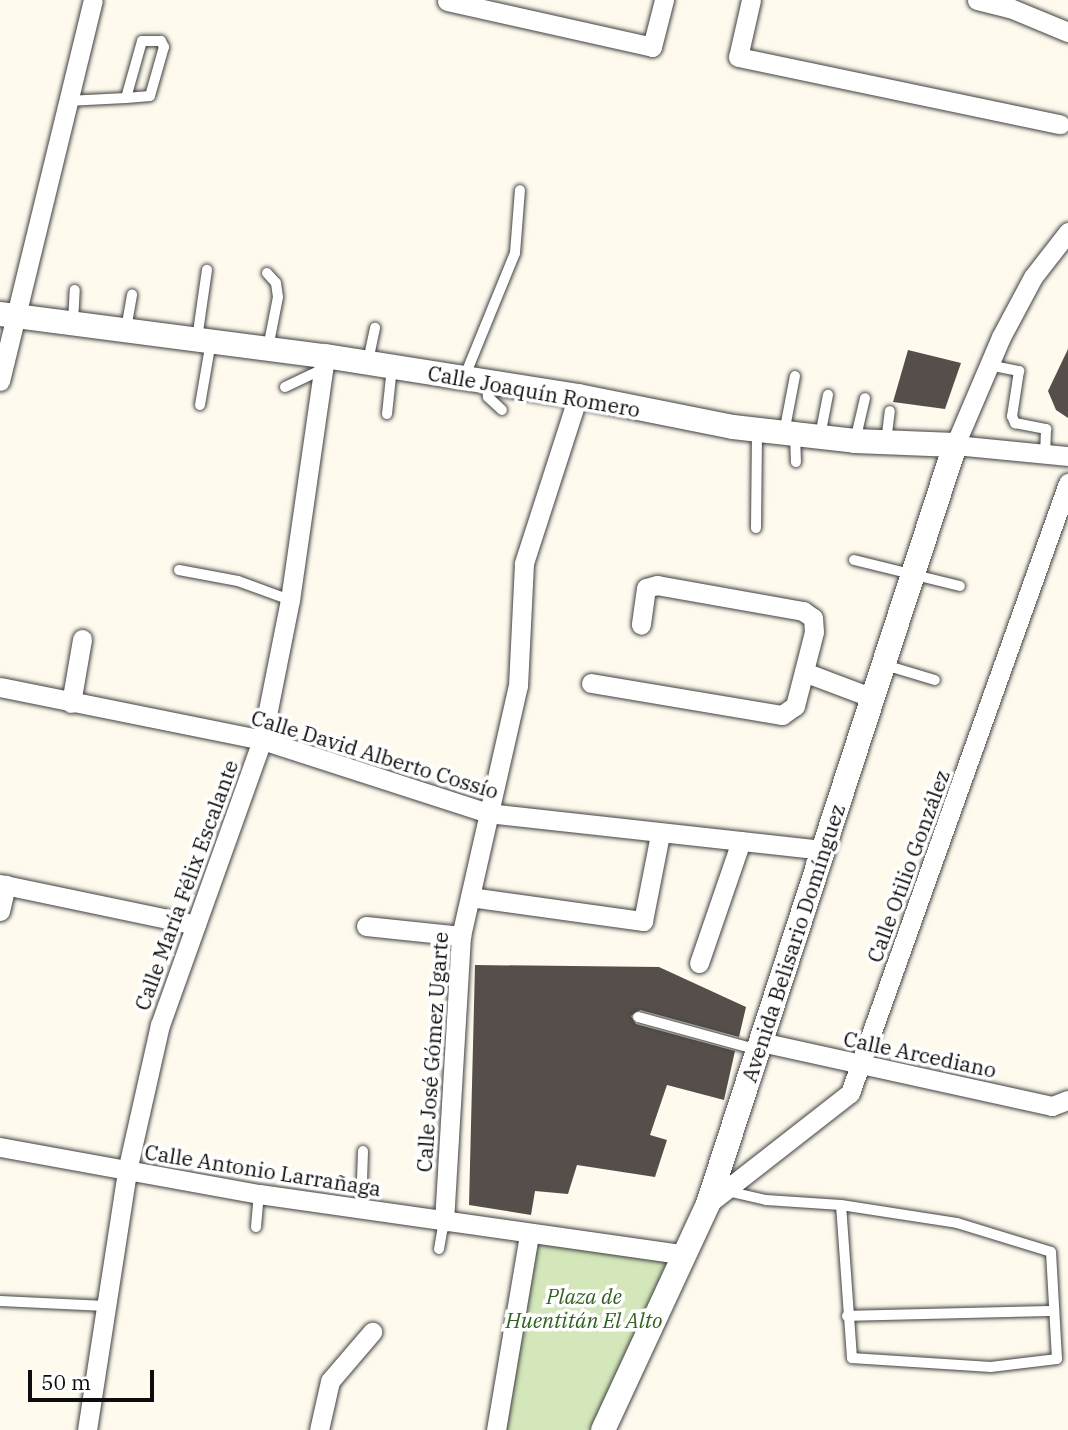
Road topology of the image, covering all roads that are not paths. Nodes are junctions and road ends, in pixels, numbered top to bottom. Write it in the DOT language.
graph roads {
  1 [pos="93,0"];
  2 [pos="664,0"];
  3 [pos="751,0"];
  4 [pos="977,0"];
  5 [pos="447,1"];
  6 [pos="1068,32"];
  7 [pos="126,98"];
  8 [pos="67,101"];
  9 [pos="1060,124"];
  10 [pos="520,190"];
  11 [pos="1068,232"];
  12 [pos="207,270"];
  13 [pos="267,273"];
  14 [pos="75,290"];
  15 [pos="132,295"];
  16 [pos="8,316"];
  17 [pos="73,323"];
  18 [pos="375,327"];
  19 [pos="125,330"];
  20 [pos="204,340"];
  21 [pos="268,349"];
  22 [pos="326,362"];
  23 [pos="367,363"];
  24 [pos="988,365"];
  25 [pos="392,367"];
  26 [pos="795,376"];
  27 [pos="475,380"];
  28 [pos="0,381"];
  29 [pos="285,387"];
  30 [pos="828,395"];
  31 [pos="578,396"];
  32 [pos="866,398"];
  33 [pos="200,405"];
  34 [pos="502,410"];
  35 [pos="890,411"];
  36 [pos="387,414"];
  37 [pos="757,430"];
  38 [pos="789,434"];
  39 [pos="820,437"];
  40 [pos="855,441"];
  41 [pos="886,443"];
  42 [pos="955,446"];
  43 [pos="1045,452"];
  44 [pos="1068,456"];
  45 [pos="796,462"];
  46 [pos="1068,483"];
  47 [pos="756,528"];
  48 [pos="854,560"];
  49 [pos="179,570"];
  50 [pos="914,573"];
  51 [pos="960,586"];
  52 [pos="290,600"];
  53 [pos="641,625"];
  54 [pos="82,639"];
  55 [pos="884,665"];
  56 [pos="804,673"];
  57 [pos="935,680"];
  58 [pos="592,683"];
  59 [pos="0,687"];
  60 [pos="873,698"];
  61 [pos="71,702"];
  62 [pos="262,740"];
  63 [pos="488,813"];
  64 [pos="660,834"];
  65 [pos="741,841"];
  66 [pos="824,850"];
  67 [pos="3,884"];
  68 [pos="470,897"];
  69 [pos="0,911"];
  70 [pos="196,925"];
  71 [pos="366,926"];
  72 [pos="461,936"];
  73 [pos="699,963"];
  74 [pos="638,1017"];
  75 [pos="760,1046"];
  76 [pos="861,1064"];
  77 [pos="1068,1100"];
  78 [pos="0,1147"];
  79 [pos="363,1151"];
  80 [pos="127,1171"];
  81 [pos="259,1194"];
  82 [pos="717,1198"];
  83 [pos="841,1205"];
  84 [pos="360,1209"];
  85 [pos="444,1222"];
  86 [pos="256,1227"];
  87 [pos="529,1234"];
  88 [pos="439,1249"];
  89 [pos="686,1255"];
  90 [pos="0,1301"];
  91 [pos="106,1306"];
  92 [pos="1054,1311"];
  93 [pos="847,1317"];
  94 [pos="372,1332"];
  95 [pos="87,1430"];
  96 [pos="319,1430"];
  97 [pos="496,1430"];
  98 [pos="603,1430"];
  1 -- 8 [label="street"];
  2 -- 5 [label="street"];
  3 -- 9 [label="street"];
  4 -- 6 [label="street"];
  7 -- 7 [label="lane"];
  7 -- 8 [label="lane"];
  8 -- 16 [label="street"];
  10 -- 27 [label="lane"];
  11 -- 24 [label="street"];
  12 -- 20 [label="lane"];
  13 -- 21 [label="lane"];
  14 -- 17 [label="lane"];
  15 -- 19 [label="lane"];
  16 -- 17 [label="street, Calle Joaquín Romero"];
  16 -- 28 [label="street"];
  17 -- 19 [label="street, Calle Joaquín Romero"];
  18 -- 23 [label="lane"];
  19 -- 20 [label="street, Calle Joaquín Romero"];
  20 -- 21 [label="street, Calle Joaquín Romero"];
  20 -- 33 [label="lane"];
  21 -- 22 [label="street, Calle Joaquín Romero"];
  22 -- 23 [label="street, Calle Joaquín Romero"];
  22 -- 29 [label="lane"];
  22 -- 52 [label="street, Calle María Félix Escalante"];
  23 -- 25 [label="street, Calle Joaquín Romero"];
  24 -- 42 [label="street"];
  24 -- 43 [label="lane"];
  25 -- 27 [label="street, Calle Joaquín Romero"];
  25 -- 36 [label="lane"];
  26 -- 38 [label="lane"];
  27 -- 31 [label="street, Calle Joaquín Romero"];
  27 -- 34 [label="lane"];
  30 -- 39 [label="lane"];
  31 -- 37 [label="street, Calle Joaquín Romero"];
  31 -- 63 [label="street, Calle José Gómez Ugarte"];
  32 -- 40 [label="lane"];
  35 -- 41 [label="lane"];
  37 -- 38 [label="street, Calle Joaquín Romero"];
  37 -- 47 [label="lane"];
  38 -- 39 [label="street, Calle Joaquín Romero"];
  38 -- 45 [label="lane"];
  39 -- 40 [label="street, Calle Joaquín Romero"];
  40 -- 41 [label="street, Calle Joaquín Romero"];
  41 -- 42 [label="street, Calle Joaquín Romero"];
  42 -- 43 [label="street, Calle Joaquín Romero"];
  42 -- 50 [label="street, Avenida Belisario Domínguez"];
  43 -- 44 [label="street, Calle Joaquín Romero"];
  46 -- 76 [label="street, Calle Otilio González"];
  48 -- 50 [label="lane"];
  49 -- 52 [label="lane"];
  50 -- 51 [label="lane"];
  50 -- 55 [label="street, Avenida Belisario Domínguez"];
  52 -- 62 [label="street, Calle María Félix Escalante"];
  53 -- 56 [label="street"];
  54 -- 61 [label="street"];
  55 -- 57 [label="lane"];
  55 -- 60 [label="street, Avenida Belisario Domínguez"];
  56 -- 58 [label="street"];
  56 -- 60 [label="street"];
  59 -- 61 [label="street, Calle David Alberto Cossío"];
  60 -- 66 [label="street, Avenida Belisario Domínguez"];
  61 -- 62 [label="street, Calle David Alberto Cossío"];
  62 -- 63 [label="street, Calle David Alberto Cossío"];
  62 -- 70 [label="street, Calle María Félix Escalante"];
  63 -- 64 [label="street, Calle David Alberto Cossío"];
  63 -- 68 [label="street, Calle José Gómez Ugarte"];
  64 -- 65 [label="street, Calle David Alberto Cossío"];
  64 -- 68 [label="street"];
  65 -- 66 [label="street, Calle David Alberto Cossío"];
  65 -- 73 [label="street"];
  66 -- 75 [label="street, Avenida Belisario Domínguez"];
  67 -- 69 [label="street"];
  67 -- 70 [label="street"];
  68 -- 72 [label="street, Calle José Gómez Ugarte"];
  70 -- 80 [label="street, Calle María Félix Escalante"];
  71 -- 72 [label="street"];
  72 -- 85 [label="street, Calle José Gómez Ugarte"];
  74 -- 75 [label="lane"];
  75 -- 76 [label="street, Calle Arcediano"];
  75 -- 82 [label="street, Avenida Belisario Domínguez"];
  76 -- 77 [label="street, Calle Arcediano"];
  76 -- 82 [label="street, Calle Otilio González"];
  78 -- 80 [label="street, Calle Antonio Larrañaga"];
  79 -- 84 [label="lane"];
  80 -- 81 [label="street, Calle Antonio Larrañaga"];
  80 -- 91 [label="street, Calle María Félix Escalante"];
  81 -- 84 [label="street, Calle Antonio Larrañaga"];
  81 -- 86 [label="lane"];
  82 -- 83 [label="lane"];
  82 -- 89 [label="street, Avenida Belisario Domínguez"];
  83 -- 92 [label="lane"];
  83 -- 93 [label="lane"];
  84 -- 85 [label="street, Calle Antonio Larrañaga"];
  85 -- 87 [label="street, Calle Antonio Larrañaga"];
  85 -- 88 [label="lane"];
  87 -- 89 [label="street, Calle Antonio Larrañaga"];
  87 -- 97 [label="street"];
  89 -- 98 [label="street, Avenida Belisario Domínguez"];
  90 -- 91 [label="lane"];
  91 -- 95 [label="street, Calle María Félix Escalante"];
  92 -- 93 [label="lane"];
  92 -- 93 [label="lane"];
  94 -- 96 [label="street"];
}
